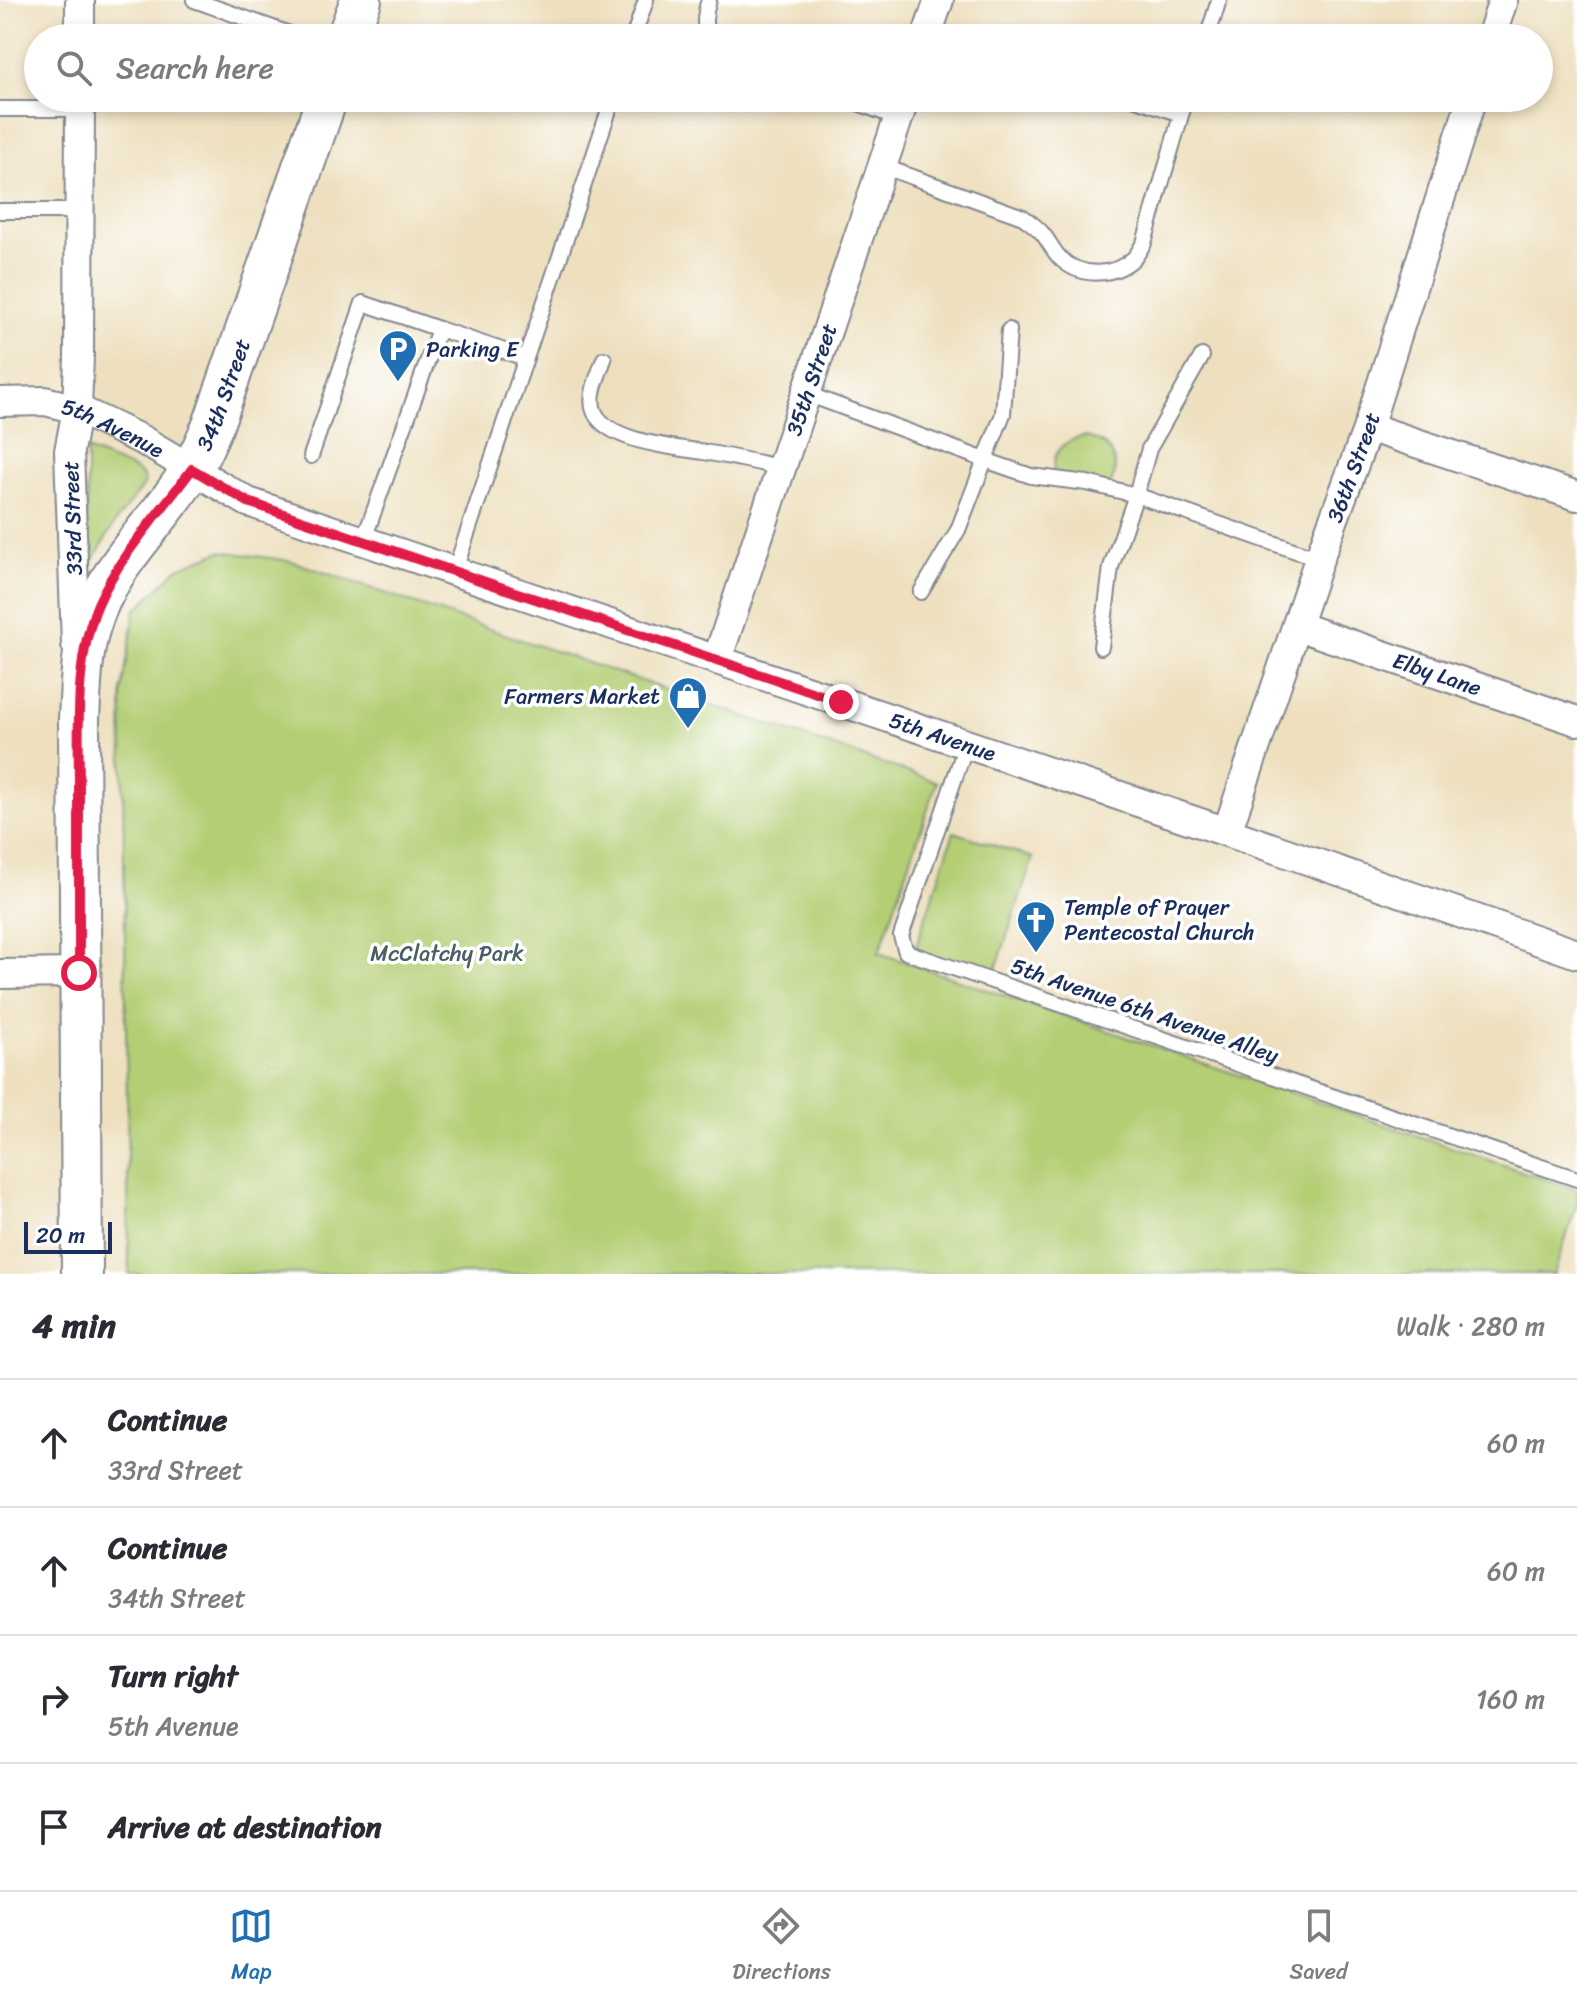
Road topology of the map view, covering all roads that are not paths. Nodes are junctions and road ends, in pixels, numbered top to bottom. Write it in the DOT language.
graph roads {
  1 [pos="80,0"];
  2 [pos="194,0"];
  3 [pos="361,0"];
  4 [pos="646,0"];
  5 [pos="709,0"];
  6 [pos="939,0"];
  7 [pos="1219,0"];
  8 [pos="1503,0"];
  9 [pos="80,24"];
  10 [pos="262,24"];
  11 [pos="352,24"];
  12 [pos="638,24"];
  13 [pos="705,24"];
  14 [pos="938,24"];
  15 [pos="1211,24"];
  16 [pos="1495,24"];
  17 [pos="24,107"];
  18 [pos="0,109"];
  19 [pos="80,112"];
  20 [pos="322,112"];
  21 [pos="608,112"];
  22 [pos="900,112"];
  23 [pos="1175,112"];
  24 [pos="1468,112"];
  25 [pos="1181,114"];
  26 [pos="882,166"];
  27 [pos="0,211"];
  28 [pos="80,211"];
  29 [pos="439,329"];
  30 [pos="1009,330"];
  31 [pos="1202,356"];
  32 [pos="525,358"];
  33 [pos="604,359"];
  34 [pos="807,394"];
  35 [pos="0,402"];
  36 [pos="77,409"];
  37 [pos="1368,427"];
  38 [pos="311,456"];
  39 [pos="985,460"];
  40 [pos="782,468"];
  41 [pos="192,469"];
  42 [pos="1136,495"];
  43 [pos="1577,496"];
  44 [pos="363,542"];
  45 [pos="1319,559"];
  46 [pos="454,573"];
  47 [pos="921,592"];
  48 [pos="1297,626"];
  49 [pos="1101,647"];
  50 [pos="717,660"];
  51 [pos="79,718"];
  52 [pos="1577,721"];
  53 [pos="966,745"];
  54 [pos="1227,832"];
  55 [pos="1577,954"];
  56 [pos="79,973"];
  57 [pos="0,974"];
  58 [pos="1577,1179"];
  59 [pos="82,1274"];
  1 -- 9 [label="street"];
  2 -- 10 [label="lane"];
  3 -- 11 [label="street"];
  4 -- 12 [label="lane"];
  5 -- 13 [label="lane"];
  6 -- 14 [label="street"];
  7 -- 15 [label="lane"];
  8 -- 16 [label="street"];
  17 -- 18 [label="lane"];
  19 -- 28 [label="street, 33rd Street"];
  20 -- 41 [label="street, 34th Street"];
  21 -- 32 [label="lane"];
  22 -- 26 [label="street, 35th Street"];
  23 -- 25 [label="lane"];
  24 -- 37 [label="street, 36th Street"];
  25 -- 26 [label="lane"];
  26 -- 34 [label="street, 35th Street"];
  27 -- 28 [label="lane"];
  28 -- 36 [label="street, 33rd Street"];
  29 -- 32 [label="lane"];
  29 -- 38 [label="lane"];
  29 -- 44 [label="lane"];
  30 -- 39 [label="lane"];
  31 -- 42 [label="lane"];
  32 -- 46 [label="lane"];
  33 -- 40 [label="lane"];
  34 -- 39 [label="lane"];
  34 -- 40 [label="street, 35th Street"];
  35 -- 36 [label="street, 5th Avenue"];
  36 -- 41 [label="street, 5th Avenue"];
  36 -- 51 [label="street, 33rd Street"];
  37 -- 43 [label="street"];
  37 -- 45 [label="street, 36th Street"];
  39 -- 42 [label="lane"];
  39 -- 47 [label="lane"];
  40 -- 50 [label="street, 35th Street"];
  41 -- 44 [label="street, 5th Avenue"];
  41 -- 51 [label="street, 34th Street"];
  42 -- 45 [label="lane"];
  42 -- 49 [label="lane"];
  44 -- 46 [label="street, 5th Avenue"];
  45 -- 48 [label="street, 36th Street"];
  46 -- 50 [label="street, 5th Avenue"];
  48 -- 52 [label="street, Elby Lane"];
  48 -- 54 [label="street, 36th Street"];
  50 -- 53 [label="street, 5th Avenue"];
  51 -- 56 [label="street, 33rd Street"];
  53 -- 54 [label="street, 5th Avenue"];
  53 -- 58 [label="lane, 5th Avenue 6th Avenue Alley"];
  54 -- 55 [label="street, 5th Avenue"];
  56 -- 57 [label="street"];
  56 -- 59 [label="street, 33rd Street"];
}
